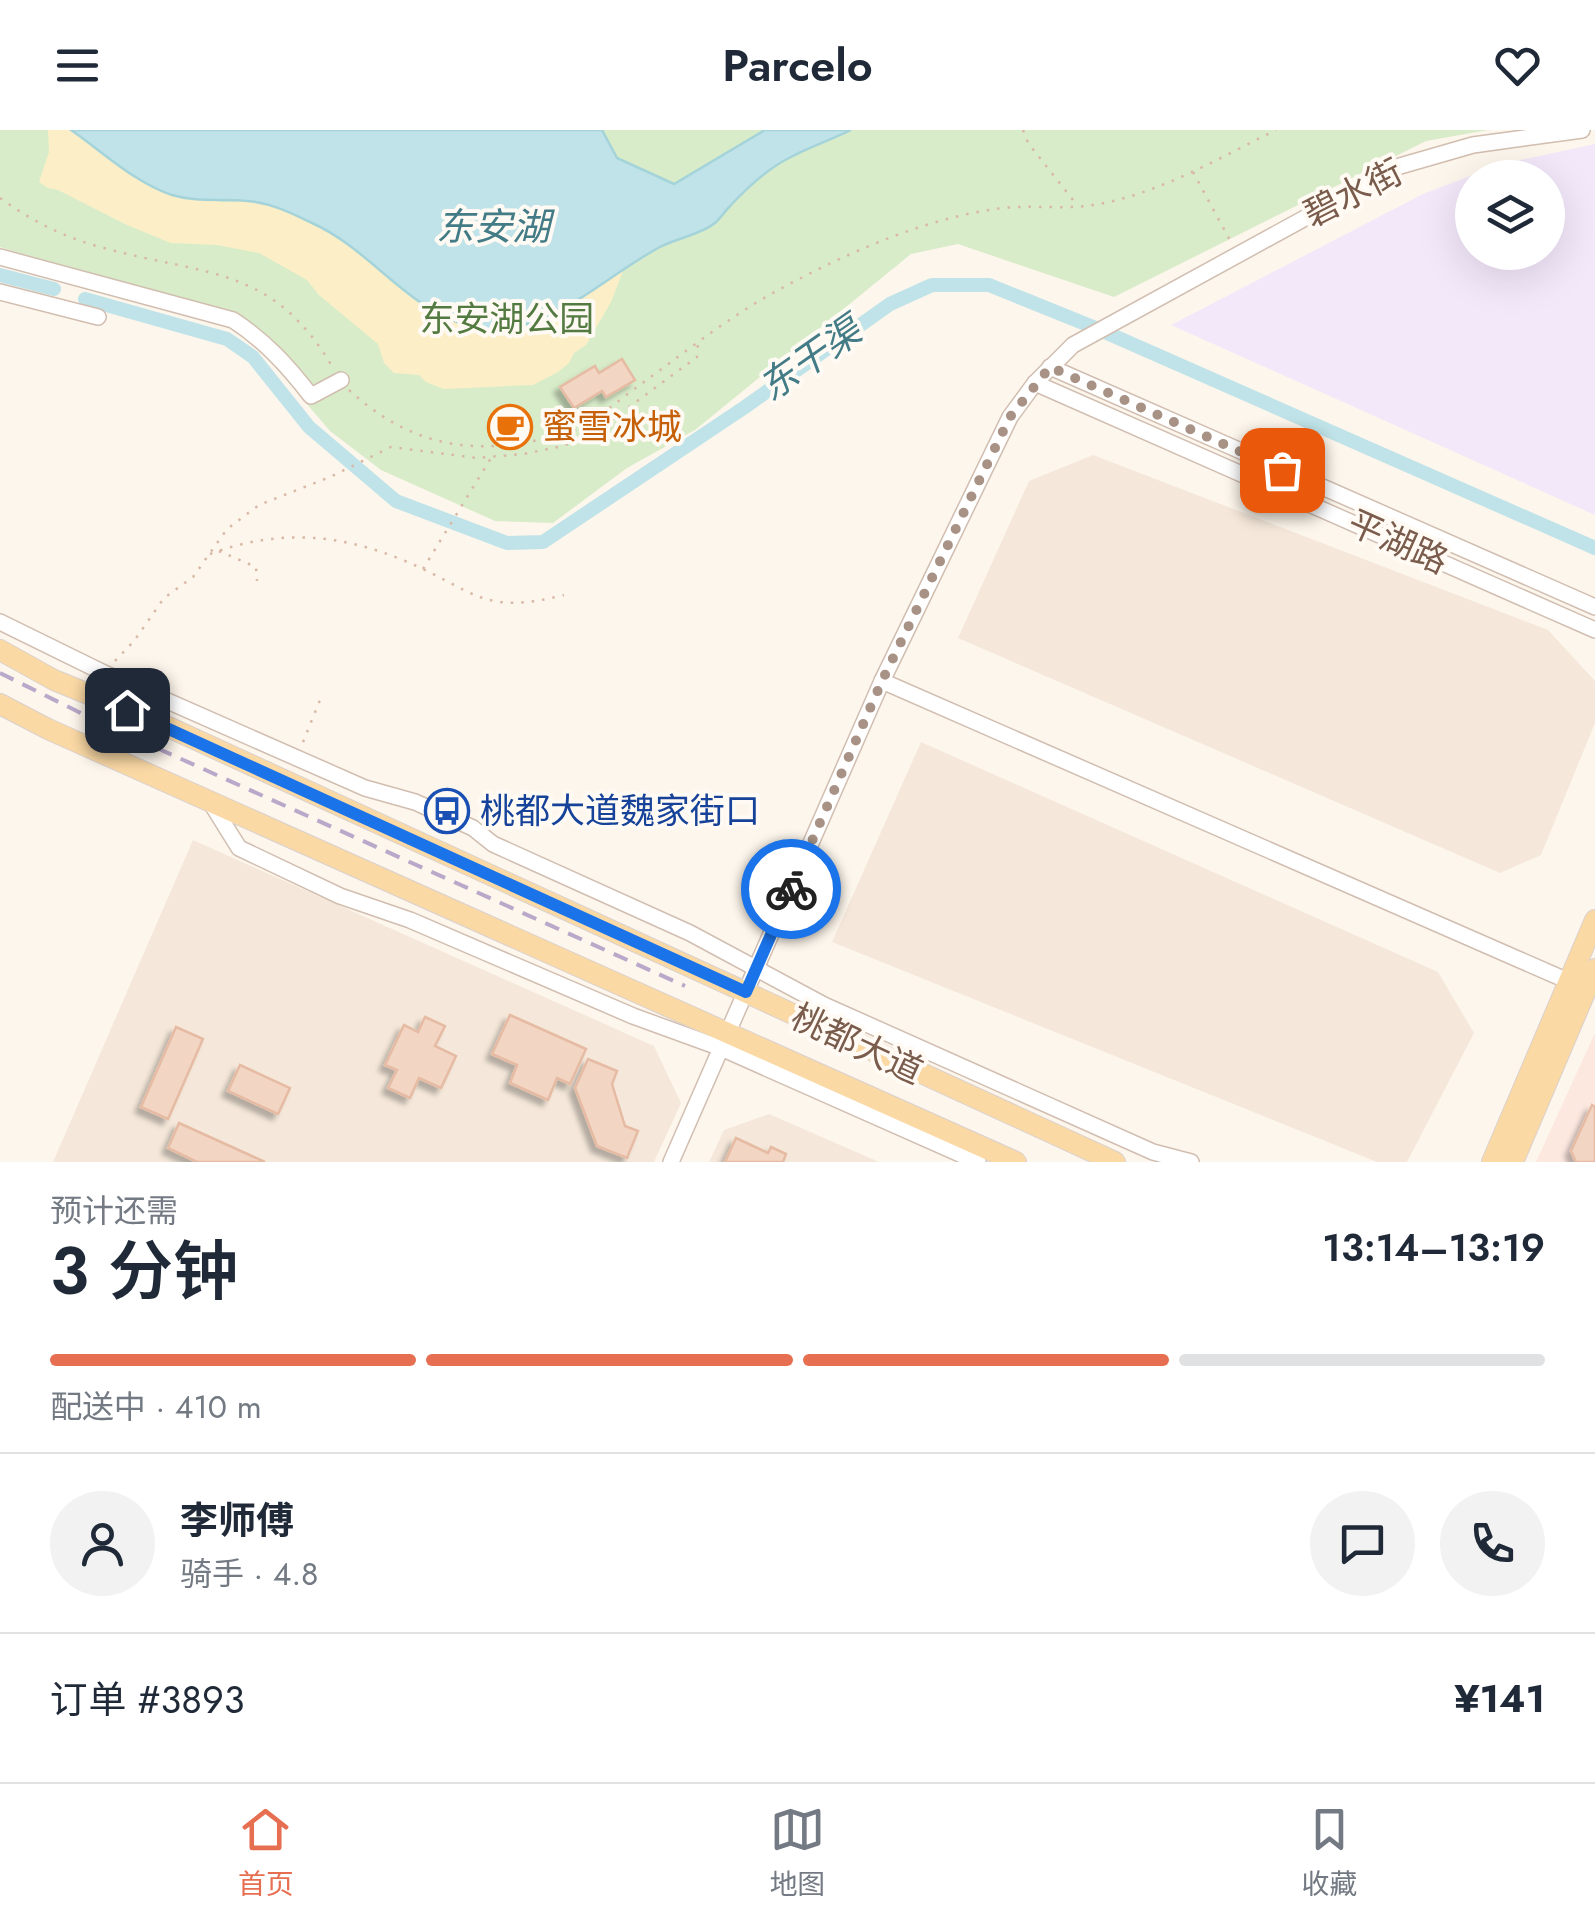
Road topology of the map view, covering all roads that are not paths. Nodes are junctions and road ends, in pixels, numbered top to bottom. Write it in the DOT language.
graph roads {
  1 [pos="1582,130"];
  2 [pos="0,256"];
  3 [pos="65,275"];
  4 [pos="0,292"];
  5 [pos="58,306"];
  6 [pos="98,317"];
  7 [pos="1050,367"];
  8 [pos="341,380"];
  9 [pos="1035,383"];
  10 [pos="1595,607"];
  11 [pos="0,622"];
  12 [pos="1595,630"];
  13 [pos="0,650"];
  14 [pos="882,681"];
  15 [pos="0,704"];
  16 [pos="212,803"];
  17 [pos="1595,920"];
  18 [pos="1595,969"];
  19 [pos="755,970"];
  20 [pos="1583,988"];
  21 [pos="746,992"];
  22 [pos="724,1041"];
  23 [pos="671,1162"];
  24 [pos="978,1162"];
  25 [pos="1016,1162"];
  26 [pos="1115,1162"];
  27 [pos="1191,1162"];
  28 [pos="1492,1162"];
  29 [pos="1513,1162"];
  1 -- 7 [label="street, 碧水街"];
  2 -- 3 [label="street"];
  3 -- 5 [label="street"];
  3 -- 8 [label="street"];
  4 -- 5 [label="street"];
  5 -- 6 [label="street"];
  7 -- 9 [label="street, 碧水街"];
  7 -- 10 [label="street, 平湖路"];
  9 -- 12 [label="street, 平湖路"];
  9 -- 14 [label="street, 碧水街"];
  11 -- 19 [label="street"];
  13 -- 21 [label="main road, 桃都大道"];
  14 -- 19 [label="street, 碧水街"];
  14 -- 20 [label="street"];
  15 -- 16 [label="main road, 桃都大道"];
  16 -- 22 [label="main road, 桃都大道"];
  16 -- 22 [label="street"];
  17 -- 20 [label="main road"];
  18 -- 20 [label="main road"];
  19 -- 21 [label="street, 碧水街"];
  19 -- 27 [label="street"];
  20 -- 28 [label="main road"];
  20 -- 29 [label="main road"];
  21 -- 22 [label="street, 碧水街"];
  21 -- 26 [label="main road, 桃都大道"];
  22 -- 23 [label="street, 碧水街"];
  22 -- 24 [label="street"];
  22 -- 25 [label="main road, 桃都大道"];
}
